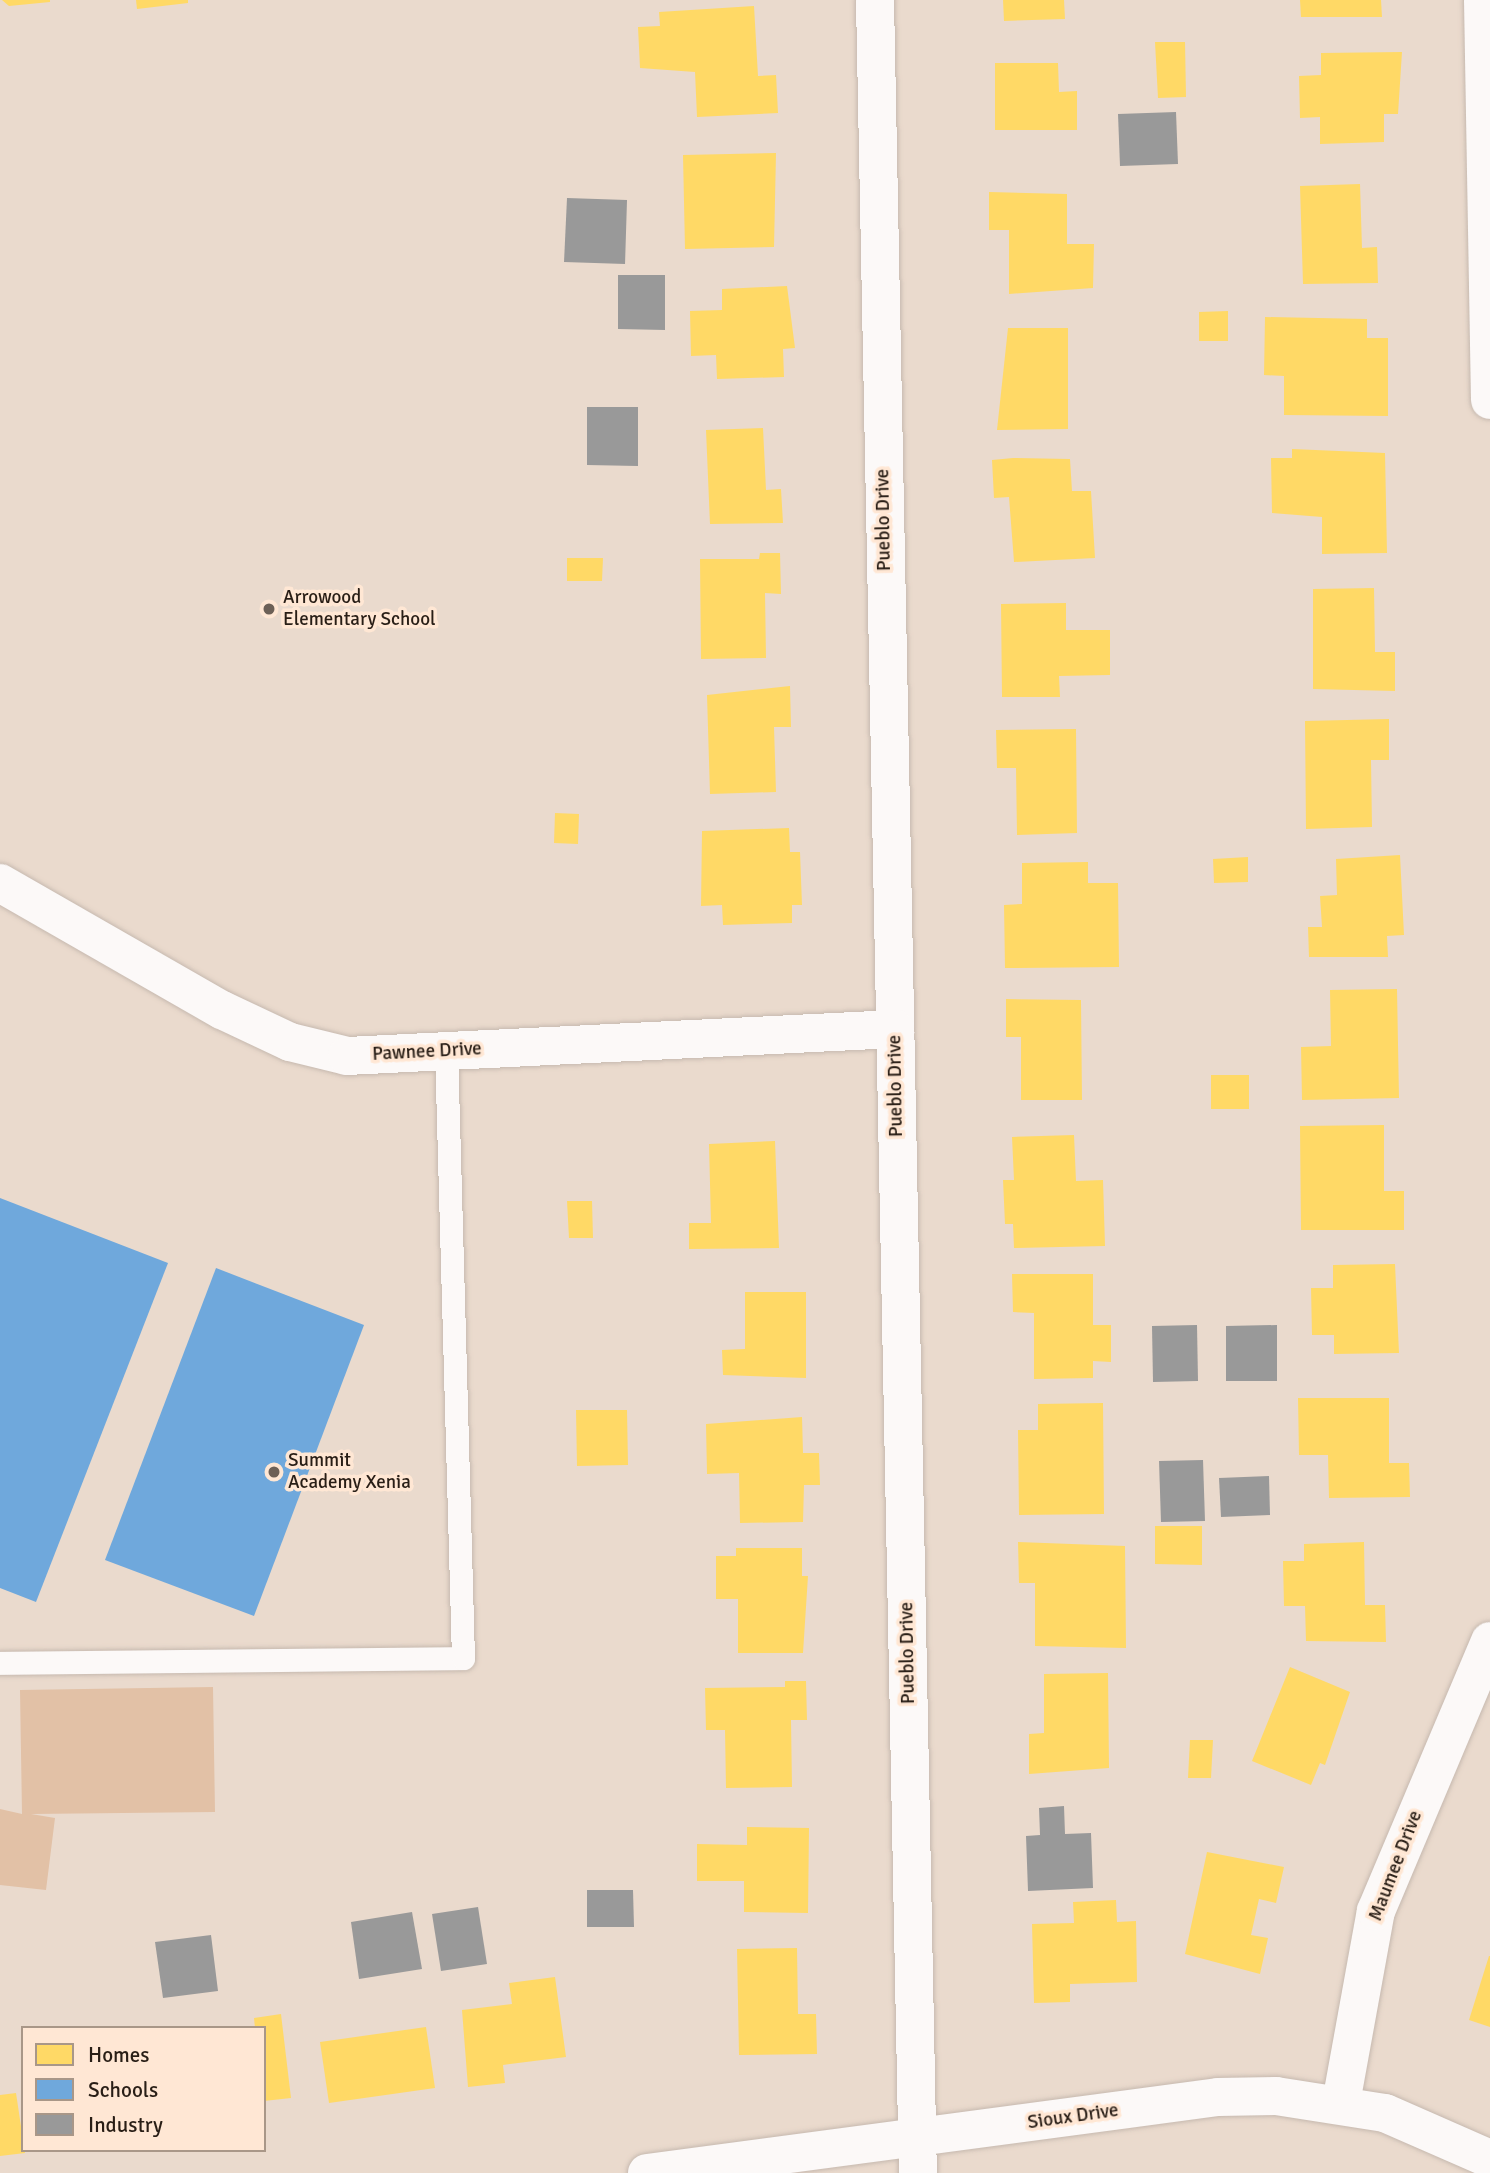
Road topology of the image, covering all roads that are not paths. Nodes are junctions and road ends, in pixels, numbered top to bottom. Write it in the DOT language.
graph roads {
  1 [pos="875,0"];
  2 [pos="1483,0"];
  3 [pos="1490,400"];
  4 [pos="0,883"];
  5 [pos="895,1029"];
  6 [pos="446,1051"];
  7 [pos="1490,1641"];
  8 [pos="0,1663"];
  9 [pos="1341,2103"];
  10 [pos="918,2155"];
  11 [pos="1490,2159"];
  12 [pos="647,2173"];
  1 -- 5 [label="street, Pueblo Drive"];
  2 -- 3 [label="street"];
  4 -- 6 [label="street, Pawnee Drive"];
  5 -- 6 [label="street, Pawnee Drive"];
  5 -- 10 [label="street, Pueblo Drive"];
  6 -- 8 [label="lane"];
  7 -- 9 [label="street, Maumee Drive"];
  9 -- 10 [label="street, Sioux Drive"];
  9 -- 11 [label="street, Sioux Drive"];
  10 -- 12 [label="street, Sioux Drive"];
}
